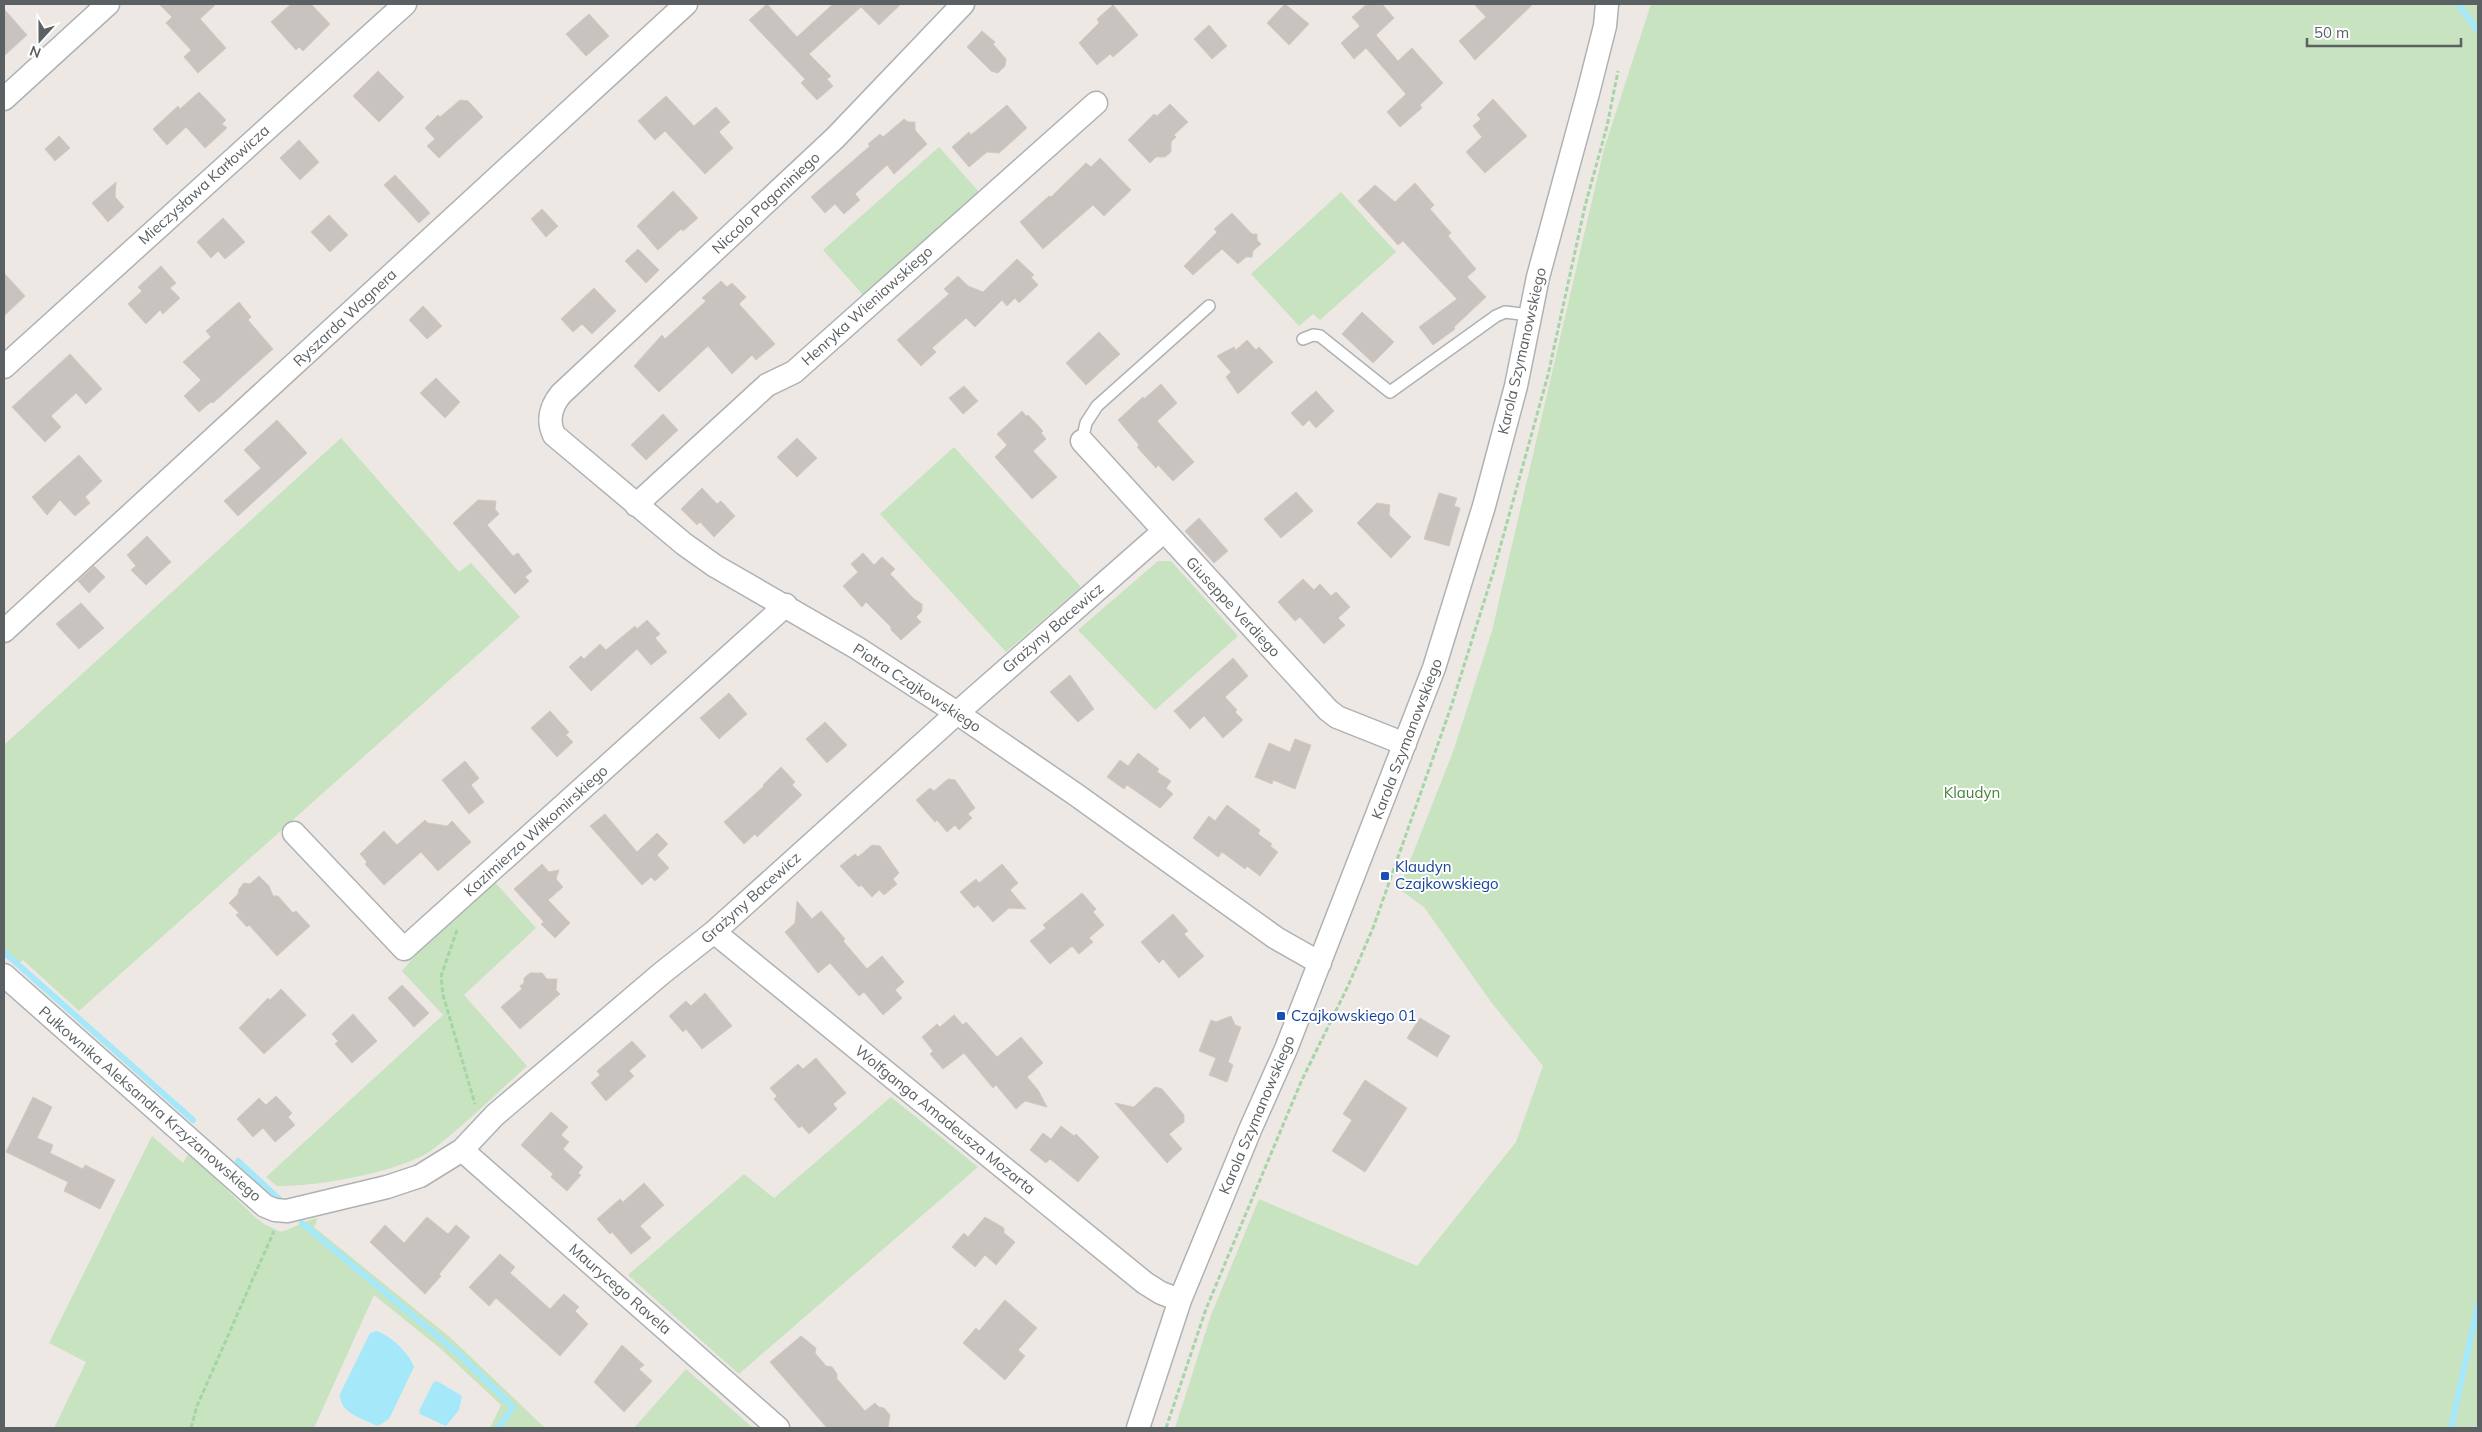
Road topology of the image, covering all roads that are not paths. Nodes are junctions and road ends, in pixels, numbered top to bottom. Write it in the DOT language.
graph roads {
  1 [pos="108,4"];
  2 [pos="405,4"];
  3 [pos="686,4"];
  4 [pos="963,4"];
  5 [pos="1607,4"];
  6 [pos="4,99"];
  7 [pos="1096,103"];
  8 [pos="1209,306"];
  9 [pos="1530,315"];
  10 [pos="1303,340"];
  11 [pos="4,367"];
  12 [pos="562,394"];
  13 [pos="1082,441"];
  14 [pos="636,505"];
  15 [pos="1164,531"];
  16 [pos="786,606"];
  17 [pos="4,631"];
  18 [pos="957,713"];
  19 [pos="1405,744"];
  20 [pos="294,833"];
  21 [pos="714,932"];
  22 [pos="1320,963"];
  23 [pos="4,975"];
  24 [pos="462,1150"];
  25 [pos="305,1206"];
  26 [pos="1180,1300"];
  27 [pos="778,1428"];
  28 [pos="1138,1428"];
  1 -- 6 [label="street"];
  2 -- 11 [label="street, Mieczysława Karłowicza"];
  3 -- 17 [label="street, Ryszarda Wagnera"];
  4 -- 12 [label="street, Niccolo Paganiniego"];
  5 -- 9 [label="street, Karola Szymanowskiego"];
  7 -- 14 [label="street, Henryka Wieniawskiego"];
  8 -- 13 [label="lane"];
  9 -- 10 [label="lane"];
  9 -- 19 [label="street, Karola Szymanowskiego"];
  12 -- 14 [label="street, Piotra Czajkowskiego"];
  13 -- 15 [label="street, Giuseppe Verdiego"];
  14 -- 16 [label="street, Piotra Czajkowskiego"];
  15 -- 18 [label="street, Grażyny Bacewicz"];
  15 -- 19 [label="street, Giuseppe Verdiego"];
  16 -- 18 [label="street, Piotra Czajkowskiego"];
  16 -- 20 [label="street, Kazimierza Wiłkomirskiego"];
  18 -- 21 [label="street, Grażyny Bacewicz"];
  18 -- 22 [label="street, Piotra Czajkowskiego"];
  19 -- 22 [label="street, Karola Szymanowskiego"];
  21 -- 24 [label="street, Grażyny Bacewicz"];
  21 -- 26 [label="street, Wolfganga Amadeusza Mozarta"];
  22 -- 26 [label="street, Karola Szymanowskiego"];
  23 -- 25 [label="street, Pułkownika Aleksandra Krzyżanowskiego"];
  24 -- 25 [label="street, Grażyny Bacewicz"];
  24 -- 27 [label="street, Maurycego Ravela"];
  26 -- 28 [label="street, Karola Szymanowskiego"];
}
